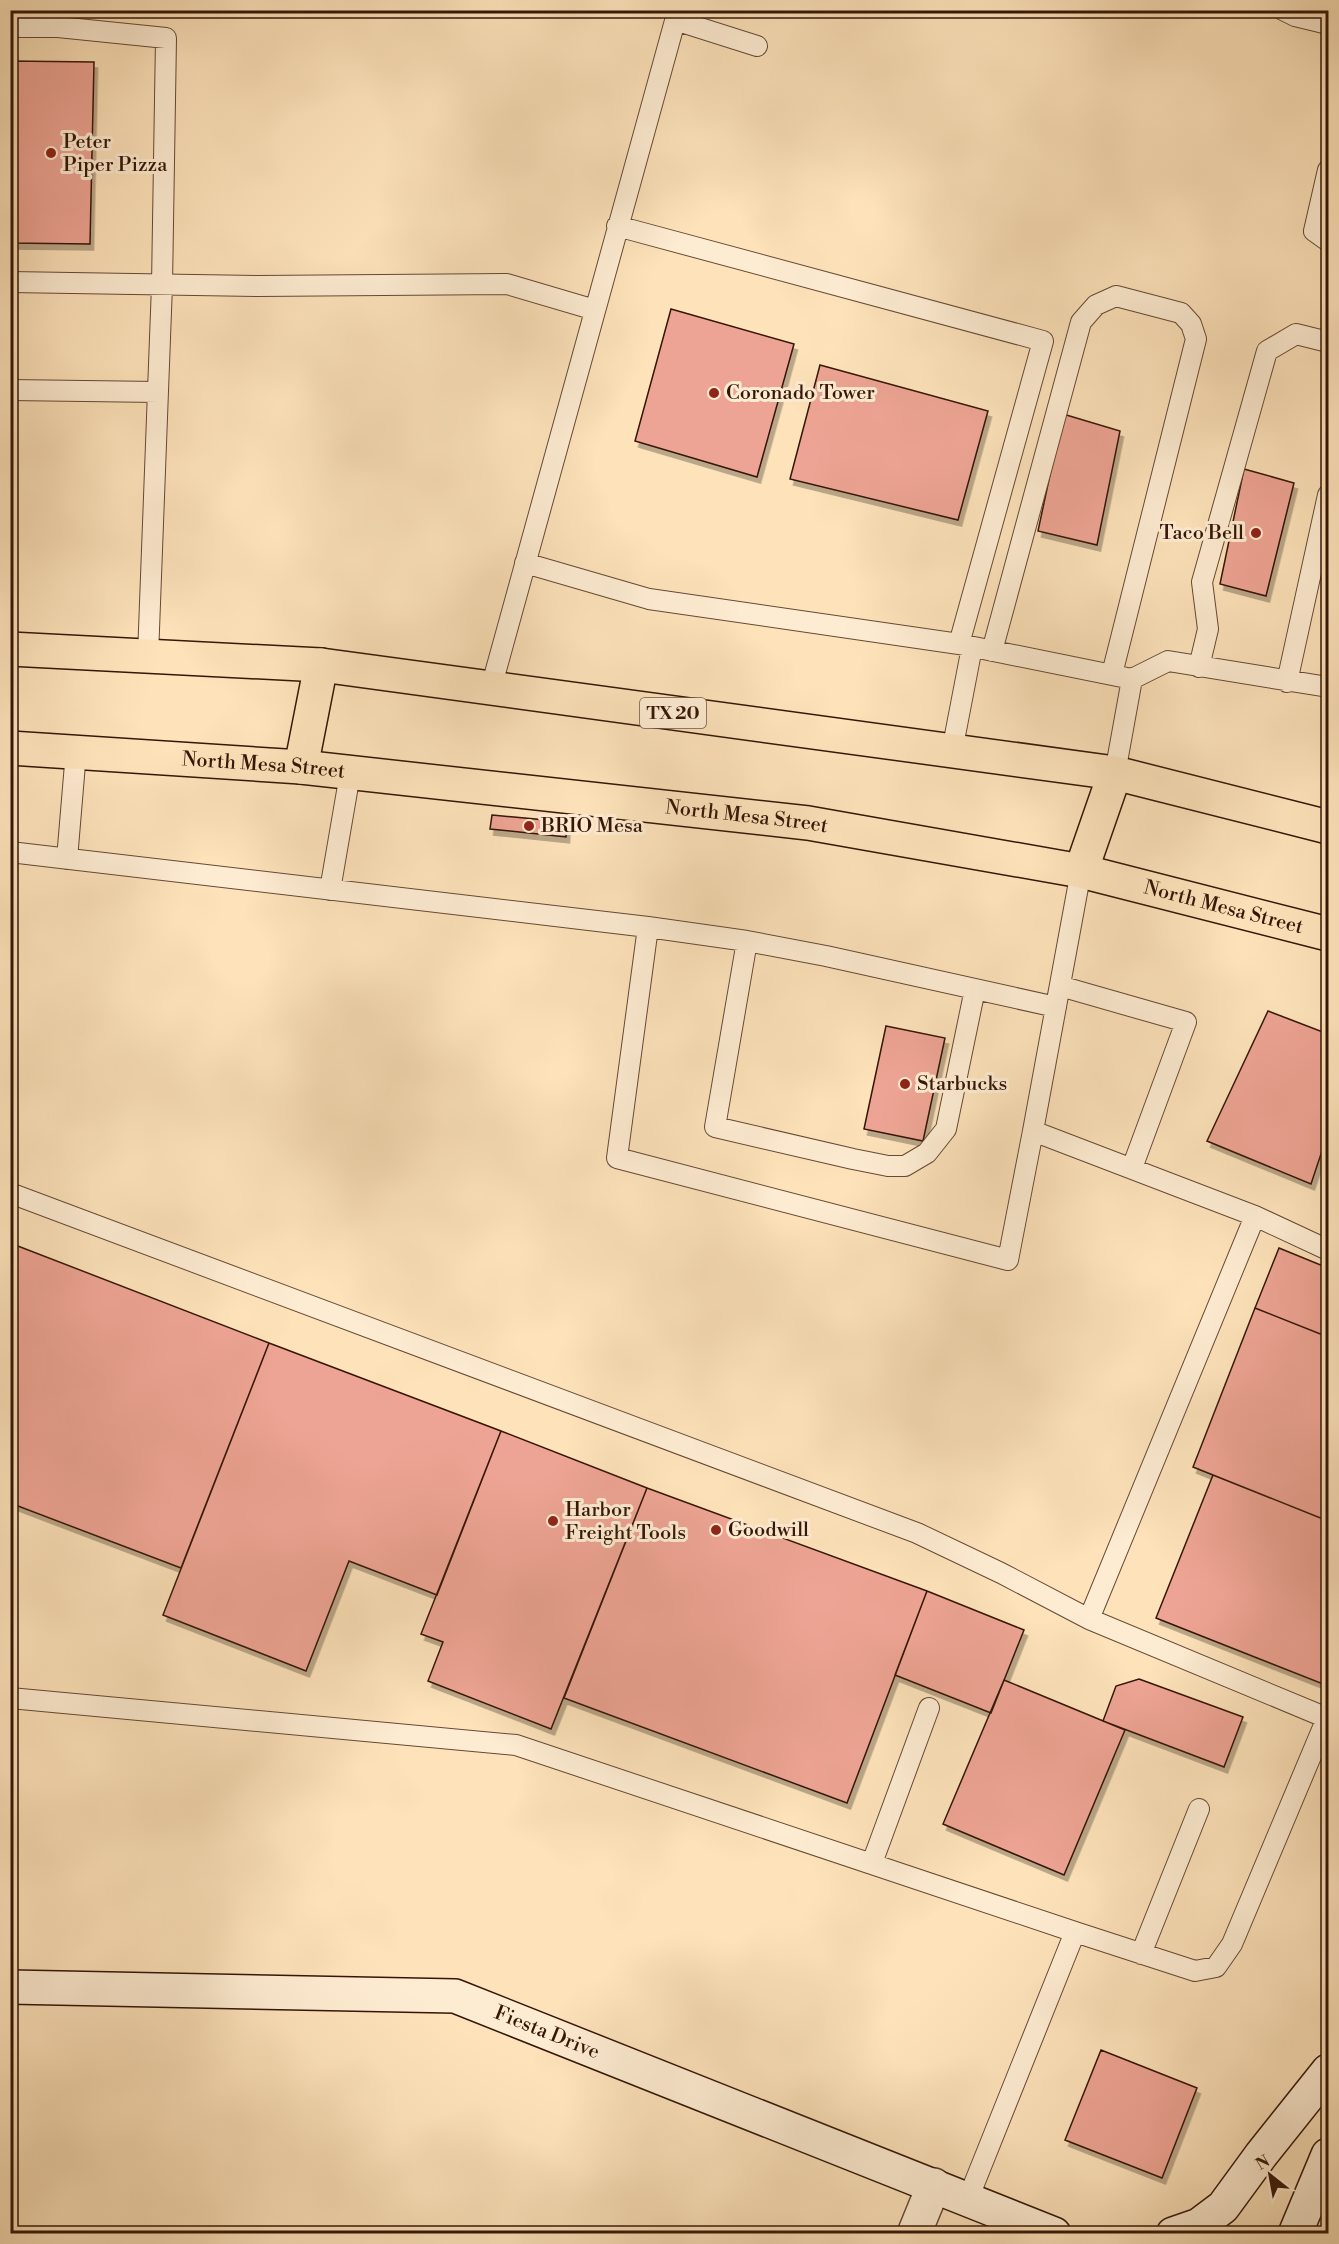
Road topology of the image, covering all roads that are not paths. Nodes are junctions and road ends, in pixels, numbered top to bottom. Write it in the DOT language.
graph roads {
  1 [pos="1283,10"];
  2 [pos="676,15"];
  3 [pos="1329,24"];
  4 [pos="10,27"];
  5 [pos="757,46"];
  6 [pos="1329,170"];
  7 [pos="617,226"];
  8 [pos="1329,241"];
  9 [pos="10,282"];
  10 [pos="162,285"];
  11 [pos="595,310"];
  12 [pos="1329,342"];
  13 [pos="10,390"];
  14 [pos="158,392"];
  15 [pos="1329,495"];
  16 [pos="525,564"];
  17 [pos="965,645"];
  18 [pos="10,649"];
  19 [pos="992,651"];
  20 [pos="148,656"];
  21 [pos="321,665"];
  22 [pos="1199,667"];
  23 [pos="1112,674"];
  24 [pos="1132,679"];
  25 [pos="1287,682"];
  26 [pos="1329,687"];
  27 [pos="491,688"];
  28 [pos="10,748"];
  29 [pos="952,751"];
  30 [pos="76,752"];
  31 [pos="301,767"];
  32 [pos="1115,773"];
  33 [pos="350,774"];
  34 [pos="1329,827"];
  35 [pos="10,852"];
  36 [pos="67,859"];
  37 [pos="1081,870"];
  38 [pos="330,890"];
  39 [pos="648,927"];
  40 [pos="1329,934"];
  41 [pos="747,941"];
  42 [pos="1060,986"];
  43 [pos="975,989"];
  44 [pos="1056,1007"];
  45 [pos="1033,1131"];
  46 [pos="1132,1168"];
  47 [pos="10,1193"];
  48 [pos="1255,1215"];
  49 [pos="1329,1250"];
  50 [pos="1089,1619"];
  51 [pos="10,1698"];
  52 [pos="929,1708"];
  53 [pos="1328,1718"];
  54 [pos="1199,1809"];
  55 [pos="872,1863"];
  56 [pos="1075,1932"];
  57 [pos="1142,1954"];
  58 [pos="10,1987"];
  59 [pos="1329,2070"];
  60 [pos="1329,2155"];
  61 [pos="934,2185"];
  62 [pos="968,2199"];
  63 [pos="914,2234"];
  64 [pos="1054,2234"];
  65 [pos="1173,2234"];
  66 [pos="1294,2234"];
  1 -- 3 [label="lane"];
  2 -- 5 [label="lane"];
  2 -- 7 [label="lane"];
  4 -- 10 [label="lane"];
  6 -- 8 [label="lane"];
  7 -- 11 [label="lane"];
  7 -- 17 [label="lane"];
  9 -- 10 [label="lane"];
  10 -- 11 [label="lane"];
  10 -- 14 [label="lane"];
  11 -- 16 [label="lane"];
  12 -- 22 [label="lane"];
  13 -- 14 [label="lane"];
  14 -- 20 [label="lane"];
  15 -- 25 [label="lane"];
  16 -- 17 [label="lane"];
  16 -- 27 [label="lane"];
  17 -- 19 [label="lane"];
  17 -- 29 [label="lane"];
  18 -- 20 [label="main road, TX 20"];
  19 -- 23 [label="lane"];
  19 -- 23 [label="lane"];
  20 -- 21 [label="main road, TX 20"];
  21 -- 27 [label="main road, TX 20"];
  21 -- 31 [label="main road"];
  22 -- 24 [label="lane"];
  22 -- 25 [label="lane"];
  23 -- 24 [label="lane"];
  24 -- 32 [label="lane"];
  25 -- 26 [label="lane"];
  27 -- 29 [label="main road, TX 20"];
  28 -- 30 [label="main road, North Mesa Street"];
  29 -- 32 [label="main road, TX 20"];
  30 -- 31 [label="main road, North Mesa Street"];
  30 -- 36 [label="lane"];
  31 -- 33 [label="main road, North Mesa Street"];
  32 -- 34 [label="main road, TX 20"];
  32 -- 37 [label="main road"];
  33 -- 37 [label="main road, North Mesa Street"];
  33 -- 38 [label="lane"];
  35 -- 36 [label="lane"];
  36 -- 38 [label="lane"];
  37 -- 40 [label="main road, North Mesa Street"];
  37 -- 42 [label="lane"];
  38 -- 39 [label="lane"];
  39 -- 41 [label="lane"];
  39 -- 45 [label="lane"];
  41 -- 43 [label="lane"];
  41 -- 43 [label="lane"];
  42 -- 44 [label="lane"];
  42 -- 46 [label="lane"];
  43 -- 44 [label="lane"];
  44 -- 45 [label="lane"];
  45 -- 46 [label="lane"];
  46 -- 48 [label="lane"];
  47 -- 50 [label="lane"];
  48 -- 49 [label="lane"];
  48 -- 50 [label="lane"];
  50 -- 53 [label="lane"];
  51 -- 55 [label="lane"];
  52 -- 55 [label="lane"];
  53 -- 57 [label="lane"];
  54 -- 57 [label="lane"];
  55 -- 56 [label="lane"];
  56 -- 57 [label="lane"];
  56 -- 62 [label="lane"];
  58 -- 61 [label="street, Fiesta Drive"];
  59 -- 65 [label="street"];
  60 -- 66 [label="street"];
  61 -- 62 [label="street, Fiesta Drive"];
  61 -- 63 [label="street"];
  62 -- 64 [label="street, Fiesta Drive"];
}
